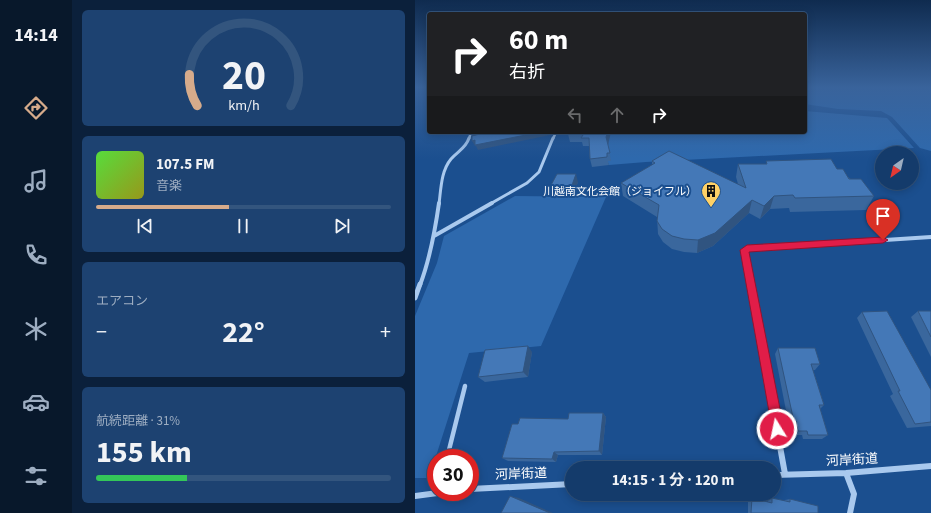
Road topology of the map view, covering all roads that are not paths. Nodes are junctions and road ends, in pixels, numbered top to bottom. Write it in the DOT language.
graph roads {
  1 [pos="470,134"];
  2 [pos="555,134"];
  3 [pos="477,138"];
  4 [pos="469,139"];
  5 [pos="434,236"];
  6 [pos="931,237"];
  7 [pos="415,298"];
  8 [pos="465,386"];
  9 [pos="449,449"];
  10 [pos="931,466"];
  11 [pos="846,473"];
  12 [pos="781,474"];
  13 [pos="785,474"];
  14 [pos="565,484"];
  15 [pos="479,489"];
  16 [pos="427,494"];
  17 [pos="415,496"];
  18 [pos="850,513"];
  1 -- 4 [label="street"];
  2 -- 5 [label="street"];
  3 -- 4 [label="lane"];
  4 -- 5 [label="street"];
  5 -- 7 [label="street"];
  6 -- 13 [label="street"];
  8 -- 9 [label="lane"];
  10 -- 11 [label="street, 河岸街道"];
  11 -- 13 [label="street, 河岸街道"];
  11 -- 18 [label="street"];
  12 -- 13 [label="street, 河岸街道"];
  14 -- 15 [label="street, 河岸街道"];
  16 -- 17 [label="street"];
}
